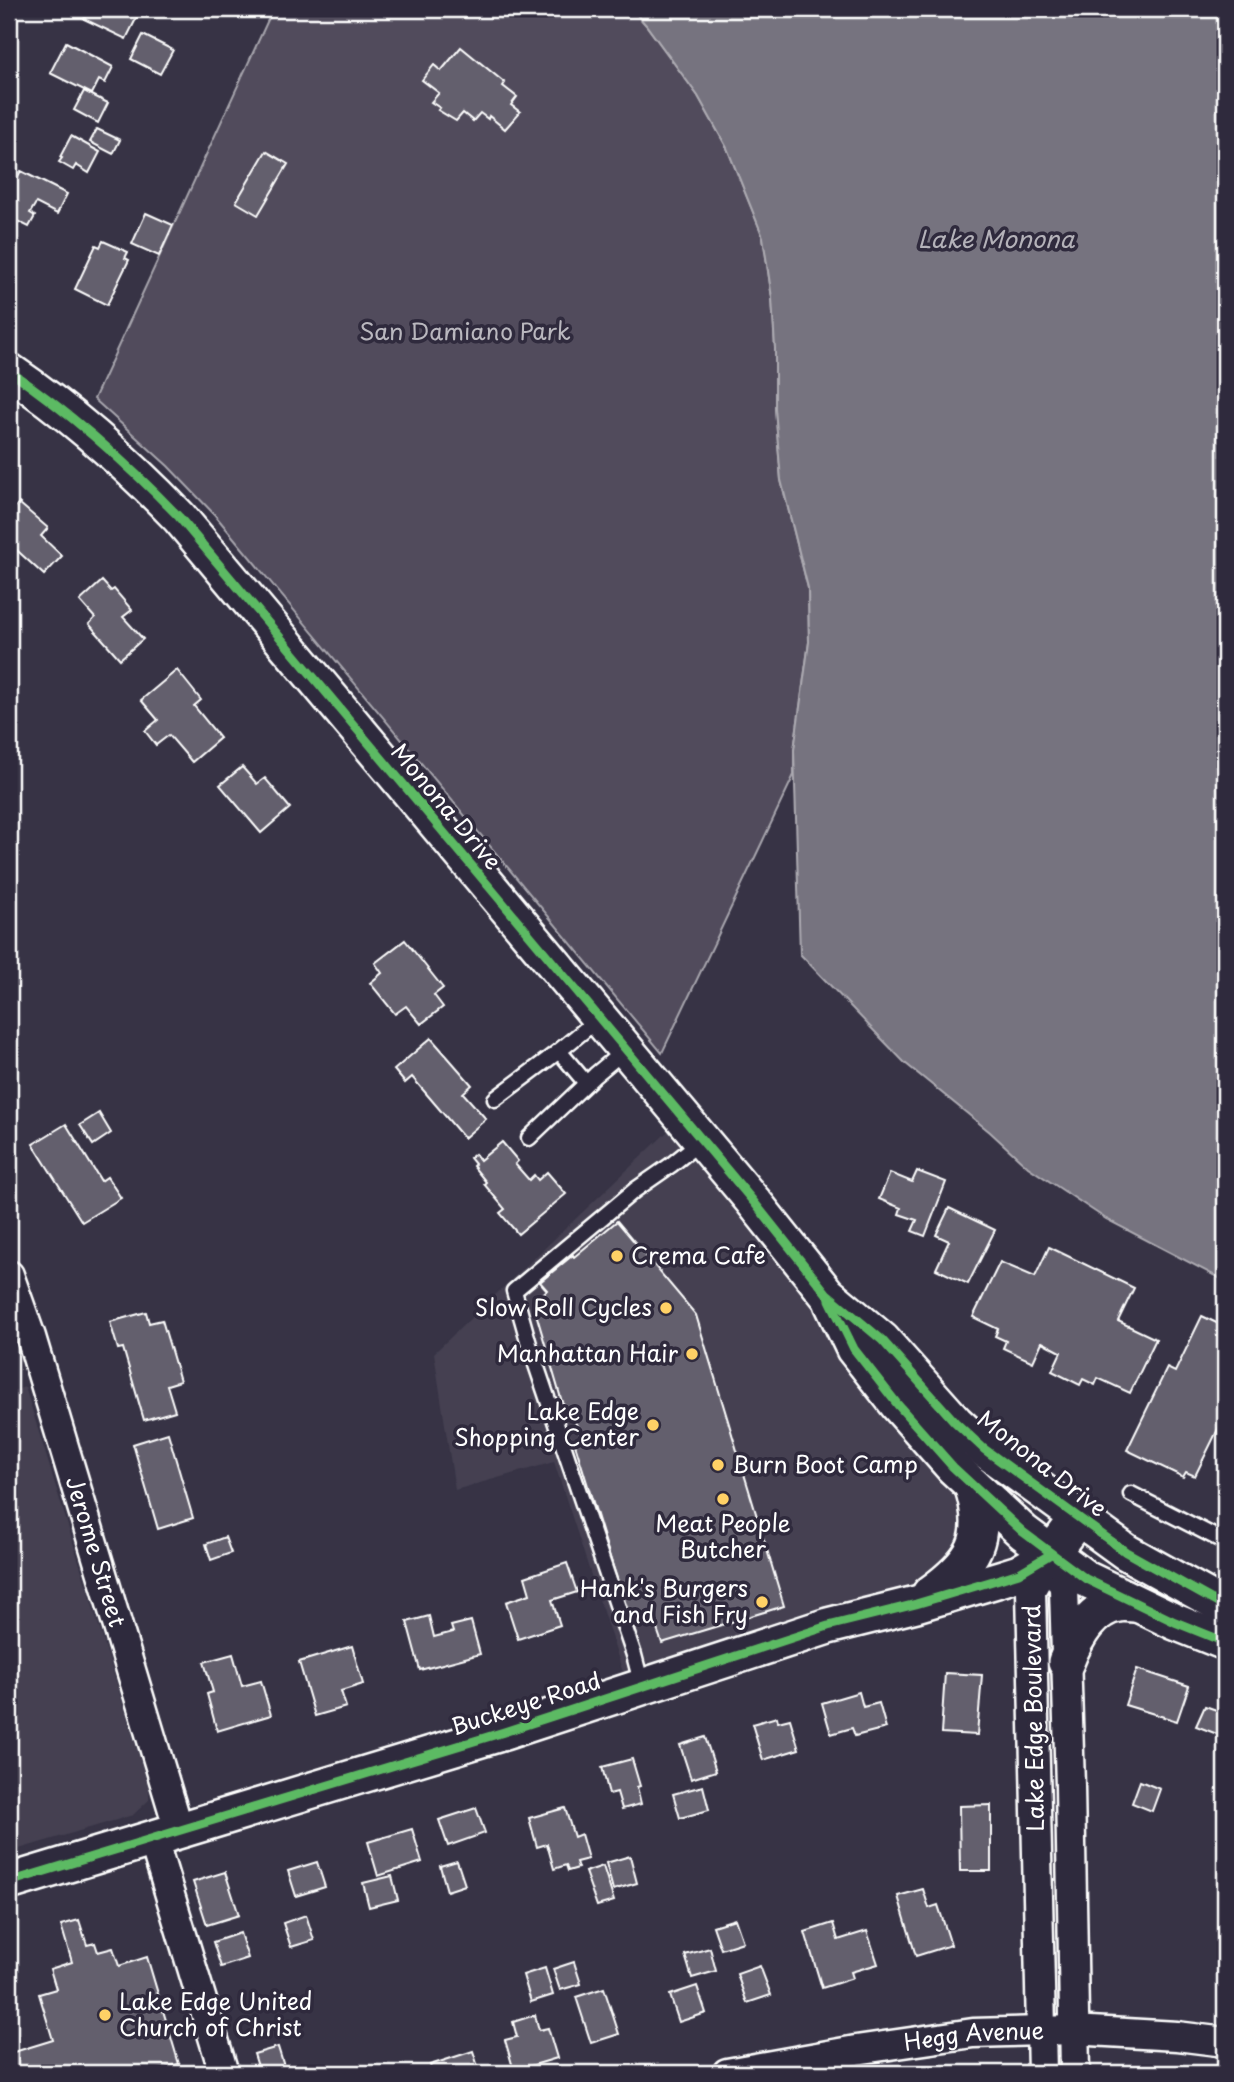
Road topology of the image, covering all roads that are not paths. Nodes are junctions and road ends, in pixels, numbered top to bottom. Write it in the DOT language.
graph roads {
  1 [pos="9,372"];
  2 [pos="598,1019"];
  3 [pos="625,1050"];
  4 [pos="559,1051"];
  5 [pos="586,1083"];
  6 [pos="495,1099"];
  7 [pos="529,1138"];
  8 [pos="701,1141"];
  9 [pos="9,1275"];
  10 [pos="827,1294"];
  11 [pos="972,1485"];
  12 [pos="1131,1494"];
  13 [pos="1078,1518"];
  14 [pos="1225,1542"];
  15 [pos="1051,1554"];
  16 [pos="916,1604"];
  17 [pos="1136,1604"];
  18 [pos="1225,1607"];
  19 [pos="1225,1642"];
  20 [pos="1066,1662"];
  21 [pos="642,1687"];
  22 [pos="166,1834"];
  23 [pos="9,1882"];
  24 [pos="1073,2030"];
  25 [pos="1041,2031"];
  26 [pos="1225,2042"];
  27 [pos="224,2073"];
  28 [pos="727,2073"];
  29 [pos="1042,2073"];
  30 [pos="1075,2073"];
  1 -- 2 [label="street, Monona Drive"];
  2 -- 3 [label="street, Monona Drive"];
  2 -- 4 [label="lane"];
  3 -- 5 [label="lane"];
  3 -- 8 [label="street, Monona Drive"];
  4 -- 5 [label="lane"];
  4 -- 6 [label="lane"];
  5 -- 7 [label="lane"];
  8 -- 10 [label="street, Monona Drive"];
  8 -- 21 [label="lane"];
  9 -- 22 [label="street, Jerome Street"];
  10 -- 11 [label="street, Monona Drive"];
  10 -- 13 [label="street, Monona Drive"];
  11 -- 15 [label="street, Monona Drive"];
  11 -- 16 [label="street"];
  12 -- 14 [label="lane"];
  13 -- 15 [label="street, Buckeye Road"];
  13 -- 18 [label="street, Monona Drive"];
  15 -- 16 [label="street, Buckeye Road"];
  15 -- 17 [label="street, Monona Drive"];
  15 -- 20 [label="street, Lake Edge Boulevard"];
  15 -- 25 [label="street, Lake Edge Boulevard"];
  16 -- 21 [label="street, Buckeye Road"];
  17 -- 19 [label="street, Monona Drive"];
  17 -- 20 [label="street"];
  20 -- 24 [label="street, Lake Edge Boulevard"];
  21 -- 22 [label="street, Buckeye Road"];
  22 -- 23 [label="street, Buckeye Road"];
  22 -- 27 [label="street, Jerome Street"];
  24 -- 25 [label="street, Hegg Avenue"];
  24 -- 26 [label="street, Hegg Avenue"];
  24 -- 30 [label="street, Lake Edge Boulevard"];
  25 -- 28 [label="street, Hegg Avenue"];
  25 -- 29 [label="street, Lake Edge Boulevard"];
}
